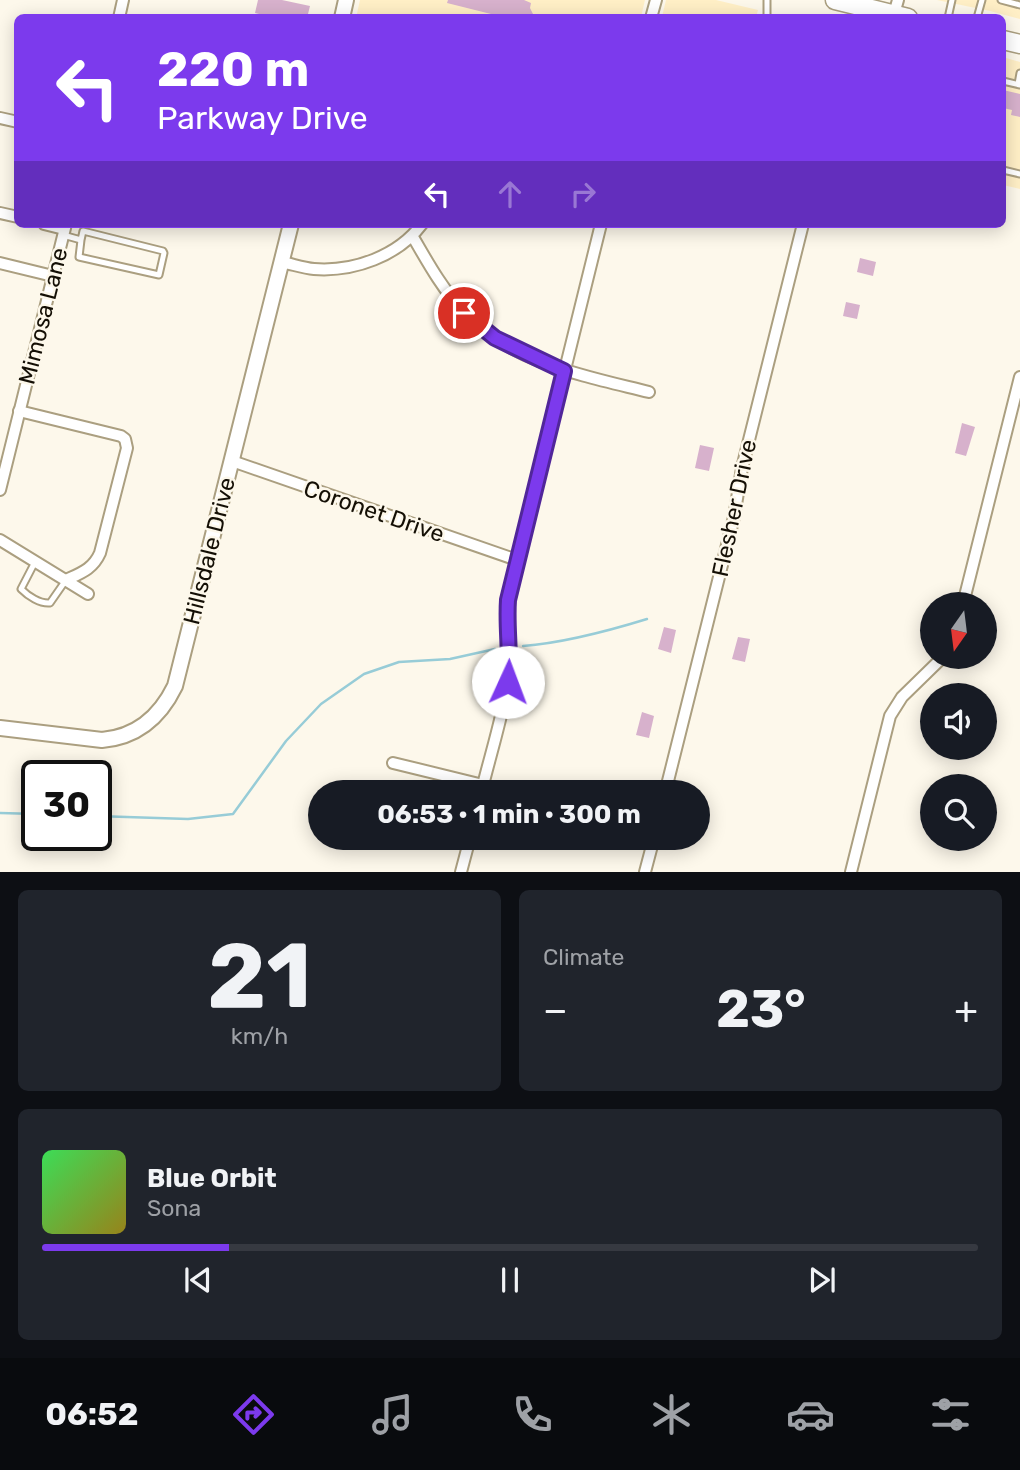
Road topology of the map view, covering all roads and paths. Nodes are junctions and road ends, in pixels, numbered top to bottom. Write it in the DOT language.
graph roads {
  1 [pos="835,0"];
  2 [pos="1002,0"];
  3 [pos="1020,5"];
  4 [pos="856,11"];
  5 [pos="900,11"];
  6 [pos="1020,74"];
  7 [pos="1019,84"];
  8 [pos="84,228"];
  9 [pos="290,228"];
  10 [pos="419,228"];
  11 [pos="600,228"];
  12 [pos="802,228"];
  13 [pos="64,229"];
  14 [pos="413,237"];
  15 [pos="81,240"];
  16 [pos="281,262"];
  17 [pos="0,263"];
  18 [pos="53,276"];
  19 [pos="564,371"];
  20 [pos="1020,377"];
  21 [pos="649,392"];
  22 [pos="19,411"];
  23 [pos="232,461"];
  24 [pos="0,491"];
  25 [pos="0,540"];
  26 [pos="517,560"];
  27 [pos="36,562"];
  28 [pos="66,580"];
  29 [pos="966,592"];
  30 [pos="88,594"];
  31 [pos="931,669"];
  32 [pos="0,728"];
  33 [pos="393,762"];
  34 [pos="452,780"];
  35 [pos="484,780"];
  36 [pos="668,780"];
  37 [pos="467,850"];
  38 [pos="651,850"];
  39 [pos="461,872"];
  40 [pos="645,872"];
  41 [pos="850,872"];
  1 -- 4 [label="highway"];
  2 -- 3 [label="lane"];
  4 -- 5 [label="highway"];
  6 -- 7 [label="lane"];
  8 -- 15 [label="lane"];
  8 -- 15 [label="lane"];
  9 -- 16 [label="street, Hillsdale Drive"];
  10 -- 14 [label="street"];
  11 -- 19 [label="street"];
  12 -- 36 [label="street, Flesher Drive"];
  13 -- 15 [label="lane"];
  13 -- 18 [label="street, Mimosa Lane"];
  14 -- 16 [label="street"];
  14 -- 19 [label="street"];
  16 -- 23 [label="street, Hillsdale Drive"];
  17 -- 18 [label="street"];
  18 -- 22 [label="street, Mimosa Lane"];
  19 -- 21 [label="street"];
  19 -- 26 [label="street"];
  20 -- 29 [label="street"];
  22 -- 24 [label="street, Mimosa Lane"];
  22 -- 28 [label="street"];
  23 -- 26 [label="street, Coronet Drive"];
  23 -- 32 [label="street, Hillsdale Drive"];
  25 -- 27 [label="street"];
  26 -- 35 [label="street"];
  27 -- 28 [label="street"];
  27 -- 28 [label="lane"];
  28 -- 30 [label="street"];
  31 -- 41 [label="street"];
  33 -- 34 [label="street"];
  37 -- 39 [label="street"];
  38 -- 40 [label="street"];
}
